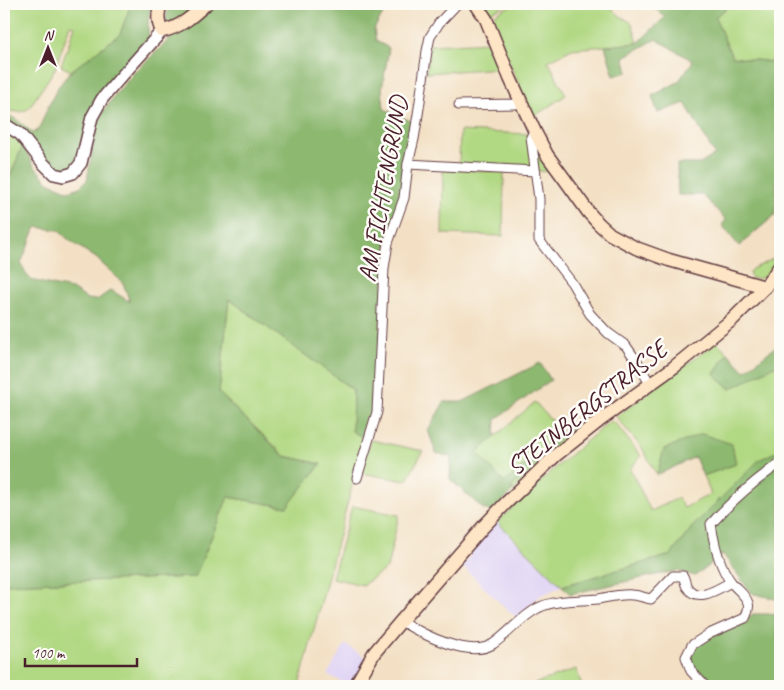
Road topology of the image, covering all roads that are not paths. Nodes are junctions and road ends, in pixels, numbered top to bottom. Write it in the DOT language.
graph roads {
  1 [pos="161,4"];
  2 [pos="206,4"];
  3 [pos="457,4"];
  4 [pos="476,4"];
  5 [pos="162,31"];
  6 [pos="520,102"];
  7 [pos="459,105"];
  8 [pos="4,124"];
  9 [pos="534,132"];
  10 [pos="408,164"];
  11 [pos="535,171"];
  12 [pos="780,266"];
  13 [pos="765,287"];
  14 [pos="650,384"];
  15 [pos="780,462"];
  16 [pos="356,478"];
  17 [pos="731,582"];
  18 [pos="401,621"];
  19 [pos="355,686"];
  20 [pos="705,686"];
  1 -- 5 [label="main road"];
  2 -- 5 [label="main road"];
  3 -- 10 [label="street, AM FICHTENGRUND"];
  4 -- 6 [label="main road"];
  5 -- 8 [label="street"];
  6 -- 7 [label="street"];
  6 -- 9 [label="main road"];
  9 -- 11 [label="street"];
  9 -- 13 [label="main road"];
  10 -- 11 [label="street"];
  10 -- 16 [label="street, AM FICHTENGRUND"];
  11 -- 14 [label="street"];
  12 -- 13 [label="main road, STEINBERGSTRASSE"];
  13 -- 14 [label="main road, STEINBERGSTRASSE"];
  14 -- 18 [label="main road, STEINBERGSTRASSE"];
  15 -- 17 [label="street"];
  17 -- 18 [label="street"];
  17 -- 20 [label="street"];
  18 -- 19 [label="main road, STEINBERGSTRASSE"];
}
